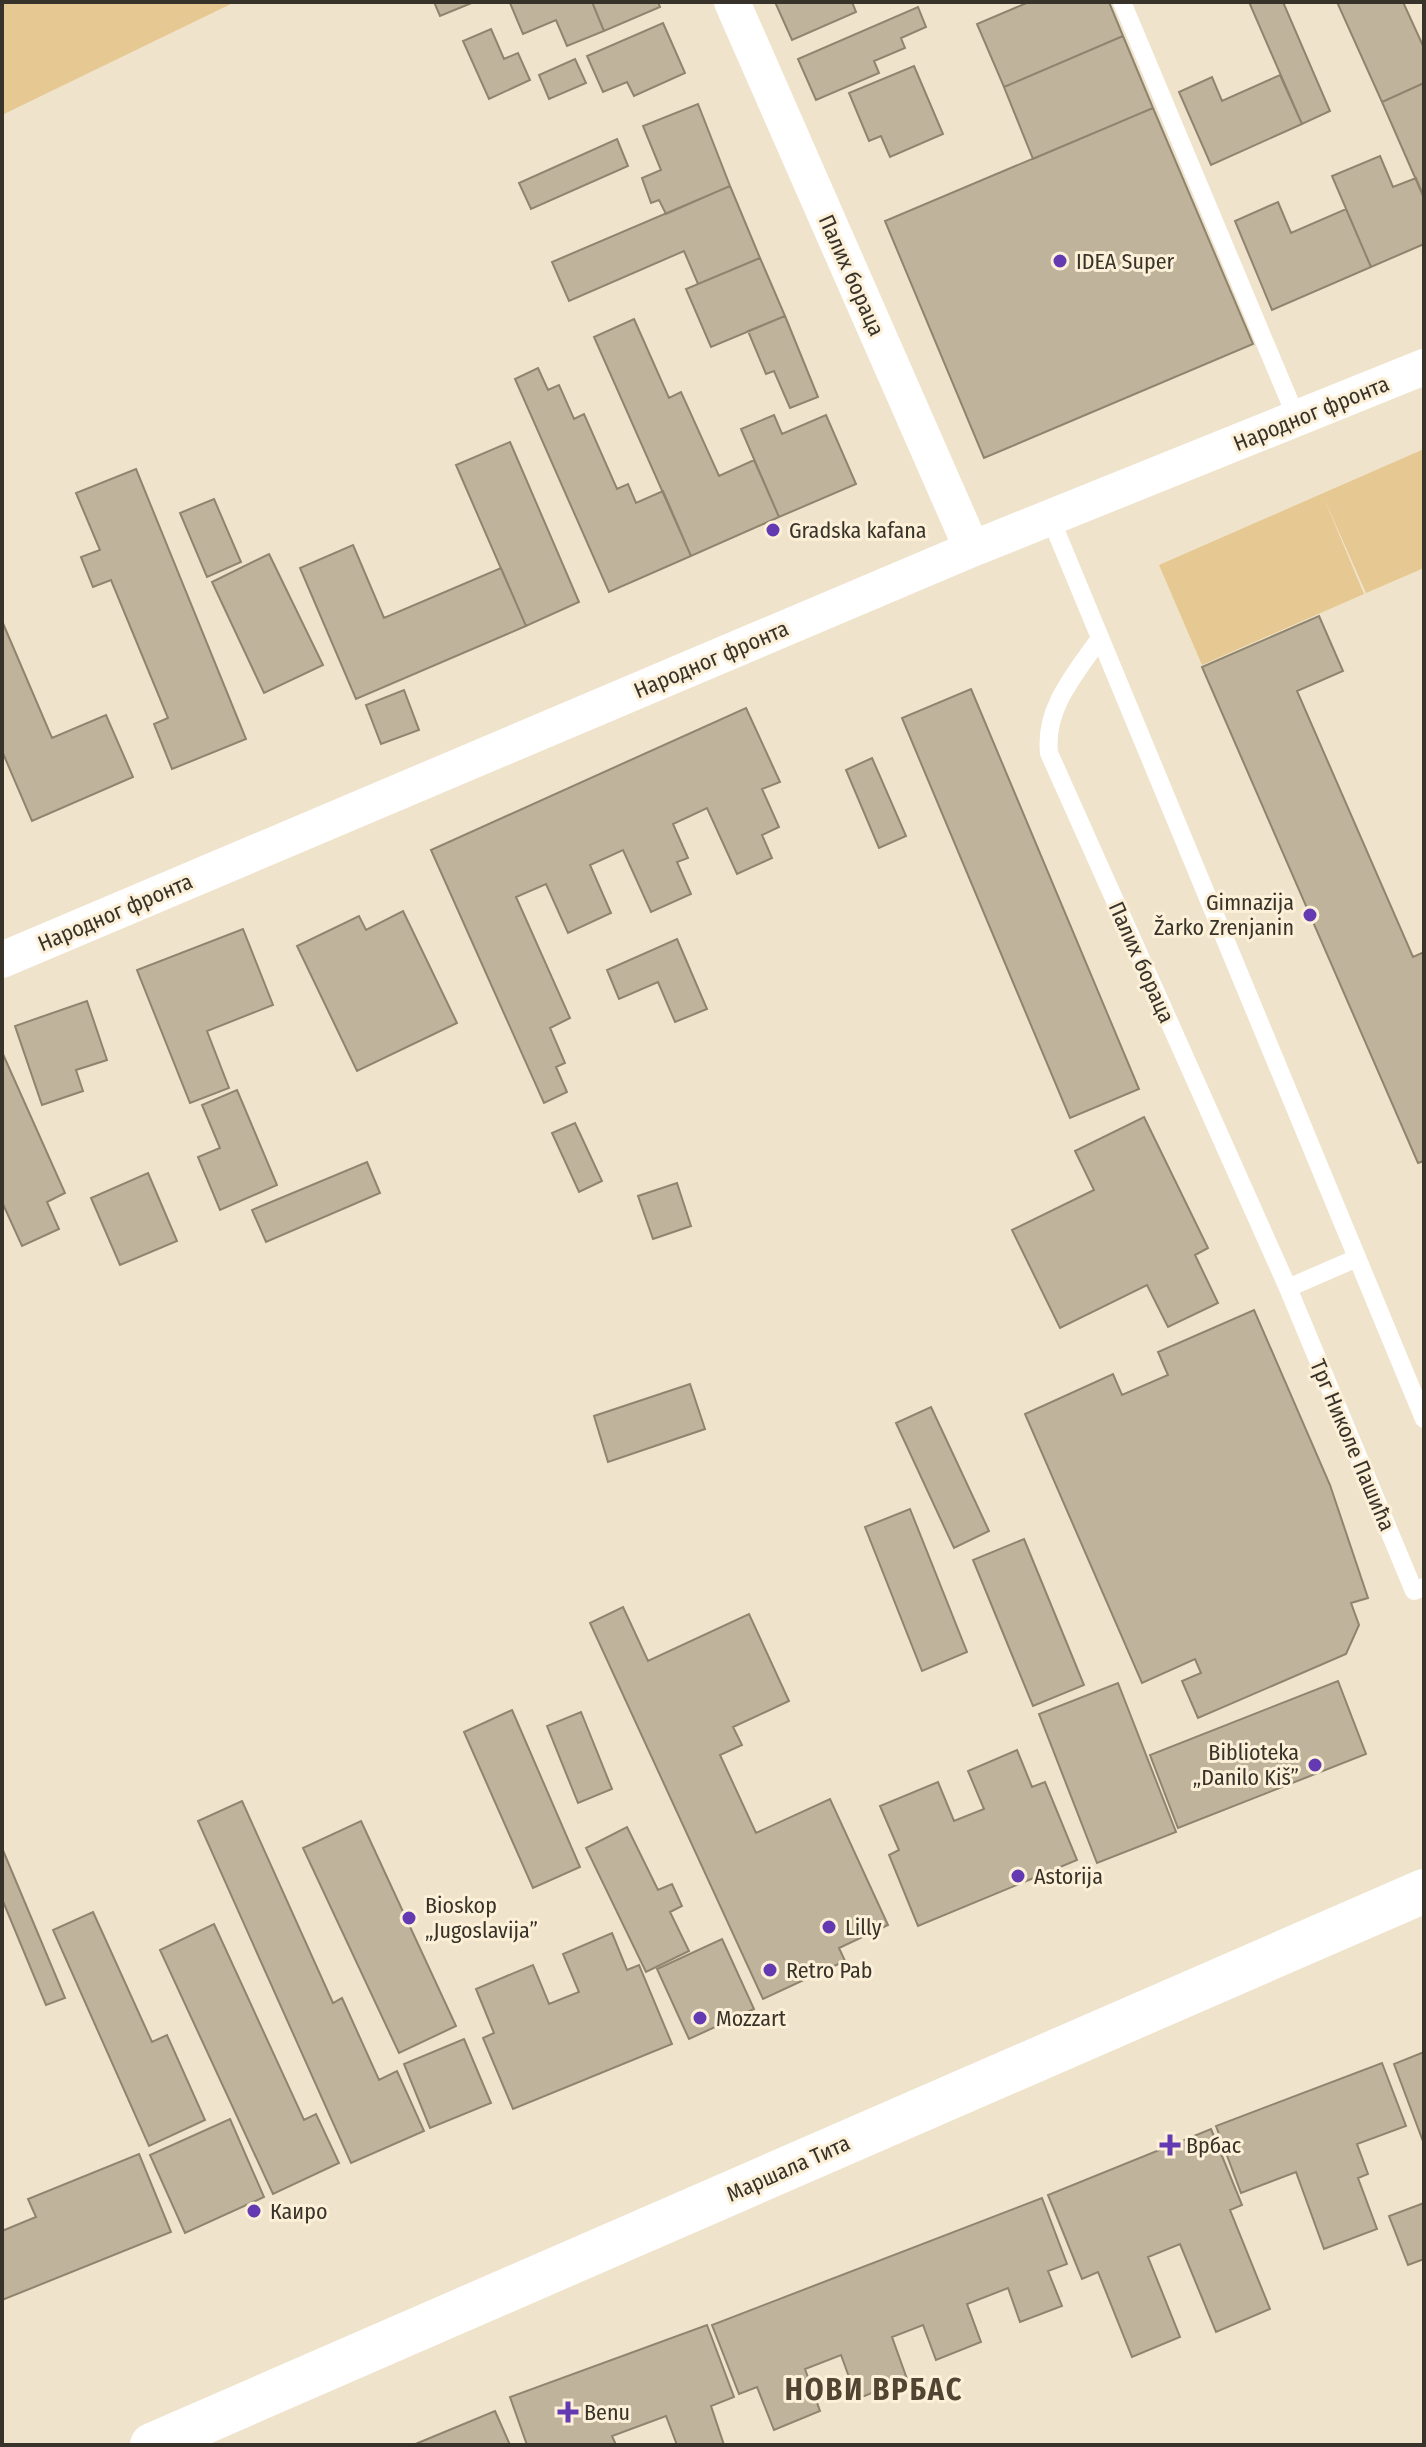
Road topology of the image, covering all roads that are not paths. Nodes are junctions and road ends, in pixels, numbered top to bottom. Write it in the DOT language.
graph roads {
  1 [pos="732,2"];
  2 [pos="1122,2"];
  3 [pos="1424,367"];
  4 [pos="1297,419"];
  5 [pos="1050,517"];
  6 [pos="972,549"];
  7 [pos="1100,638"];
  8 [pos="2,960"];
  9 [pos="1357,1258"];
  10 [pos="1288,1288"];
  11 [pos="1424,1419"];
  12 [pos="1424,1587"];
  13 [pos="1424,1891"];
  14 [pos="152,2445"];
  1 -- 6 [label="street, Палих бораца"];
  2 -- 4 [label="lane"];
  3 -- 4 [label="street, Народног фронта"];
  4 -- 5 [label="street, Народног фронта"];
  5 -- 6 [label="street, Народног фронта"];
  5 -- 7 [label="lane"];
  6 -- 8 [label="street, Народног фронта"];
  7 -- 9 [label="lane"];
  7 -- 10 [label="lane, Палих бораца"];
  9 -- 10 [label="lane"];
  9 -- 11 [label="lane"];
  10 -- 12 [label="lane, Трг Николе Пашића"];
  13 -- 14 [label="street, Маршала Тита"];
}
